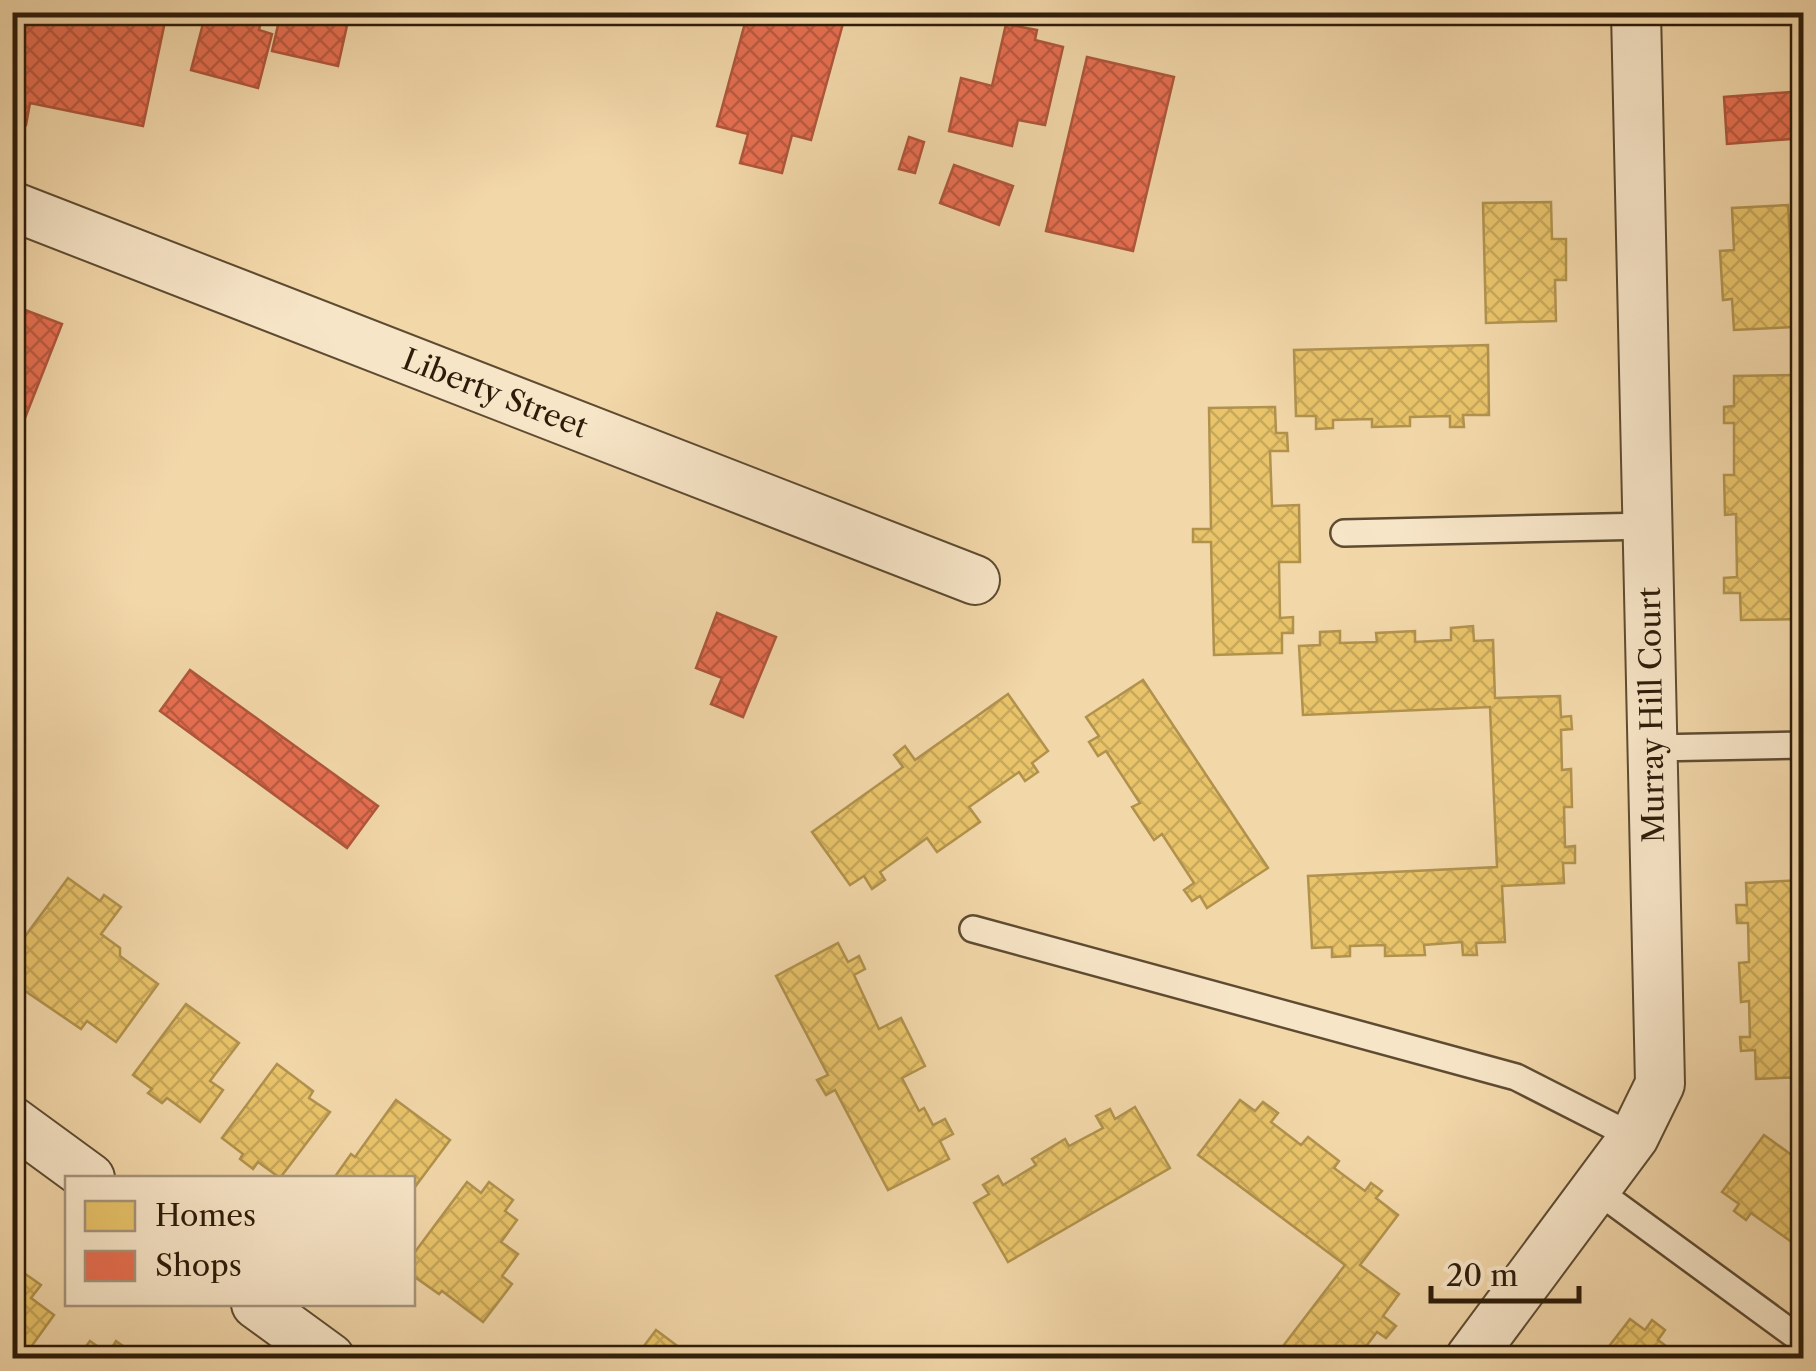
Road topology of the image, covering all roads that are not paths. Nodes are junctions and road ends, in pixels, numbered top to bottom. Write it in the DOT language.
graph roads {
  1 [pos="1636,12"];
  2 [pos="12,206"];
  3 [pos="1648,526"];
  4 [pos="1344,533"];
  5 [pos="975,580"];
  6 [pos="1804,745"];
  7 [pos="1653,748"];
  8 [pos="972,929"];
  9 [pos="12,1120"];
  10 [pos="1634,1136"];
  11 [pos="87,1176"];
  12 [pos="1595,1189"];
  13 [pos="259,1306"];
  14 [pos="1804,1342"];
  15 [pos="330,1358"];
  16 [pos="1470,1358"];
  1 -- 3 [label="street, Murray Hill Court"];
  2 -- 5 [label="street, Liberty Street"];
  3 -- 4 [label="lane"];
  3 -- 7 [label="street, Murray Hill Court"];
  6 -- 7 [label="lane"];
  7 -- 10 [label="street, Murray Hill Court"];
  8 -- 10 [label="lane"];
  9 -- 11 [label="street"];
  10 -- 12 [label="street, Murray Hill Court"];
  12 -- 14 [label="lane"];
  12 -- 16 [label="street, Murray Hill Court"];
  13 -- 15 [label="street"];
}
